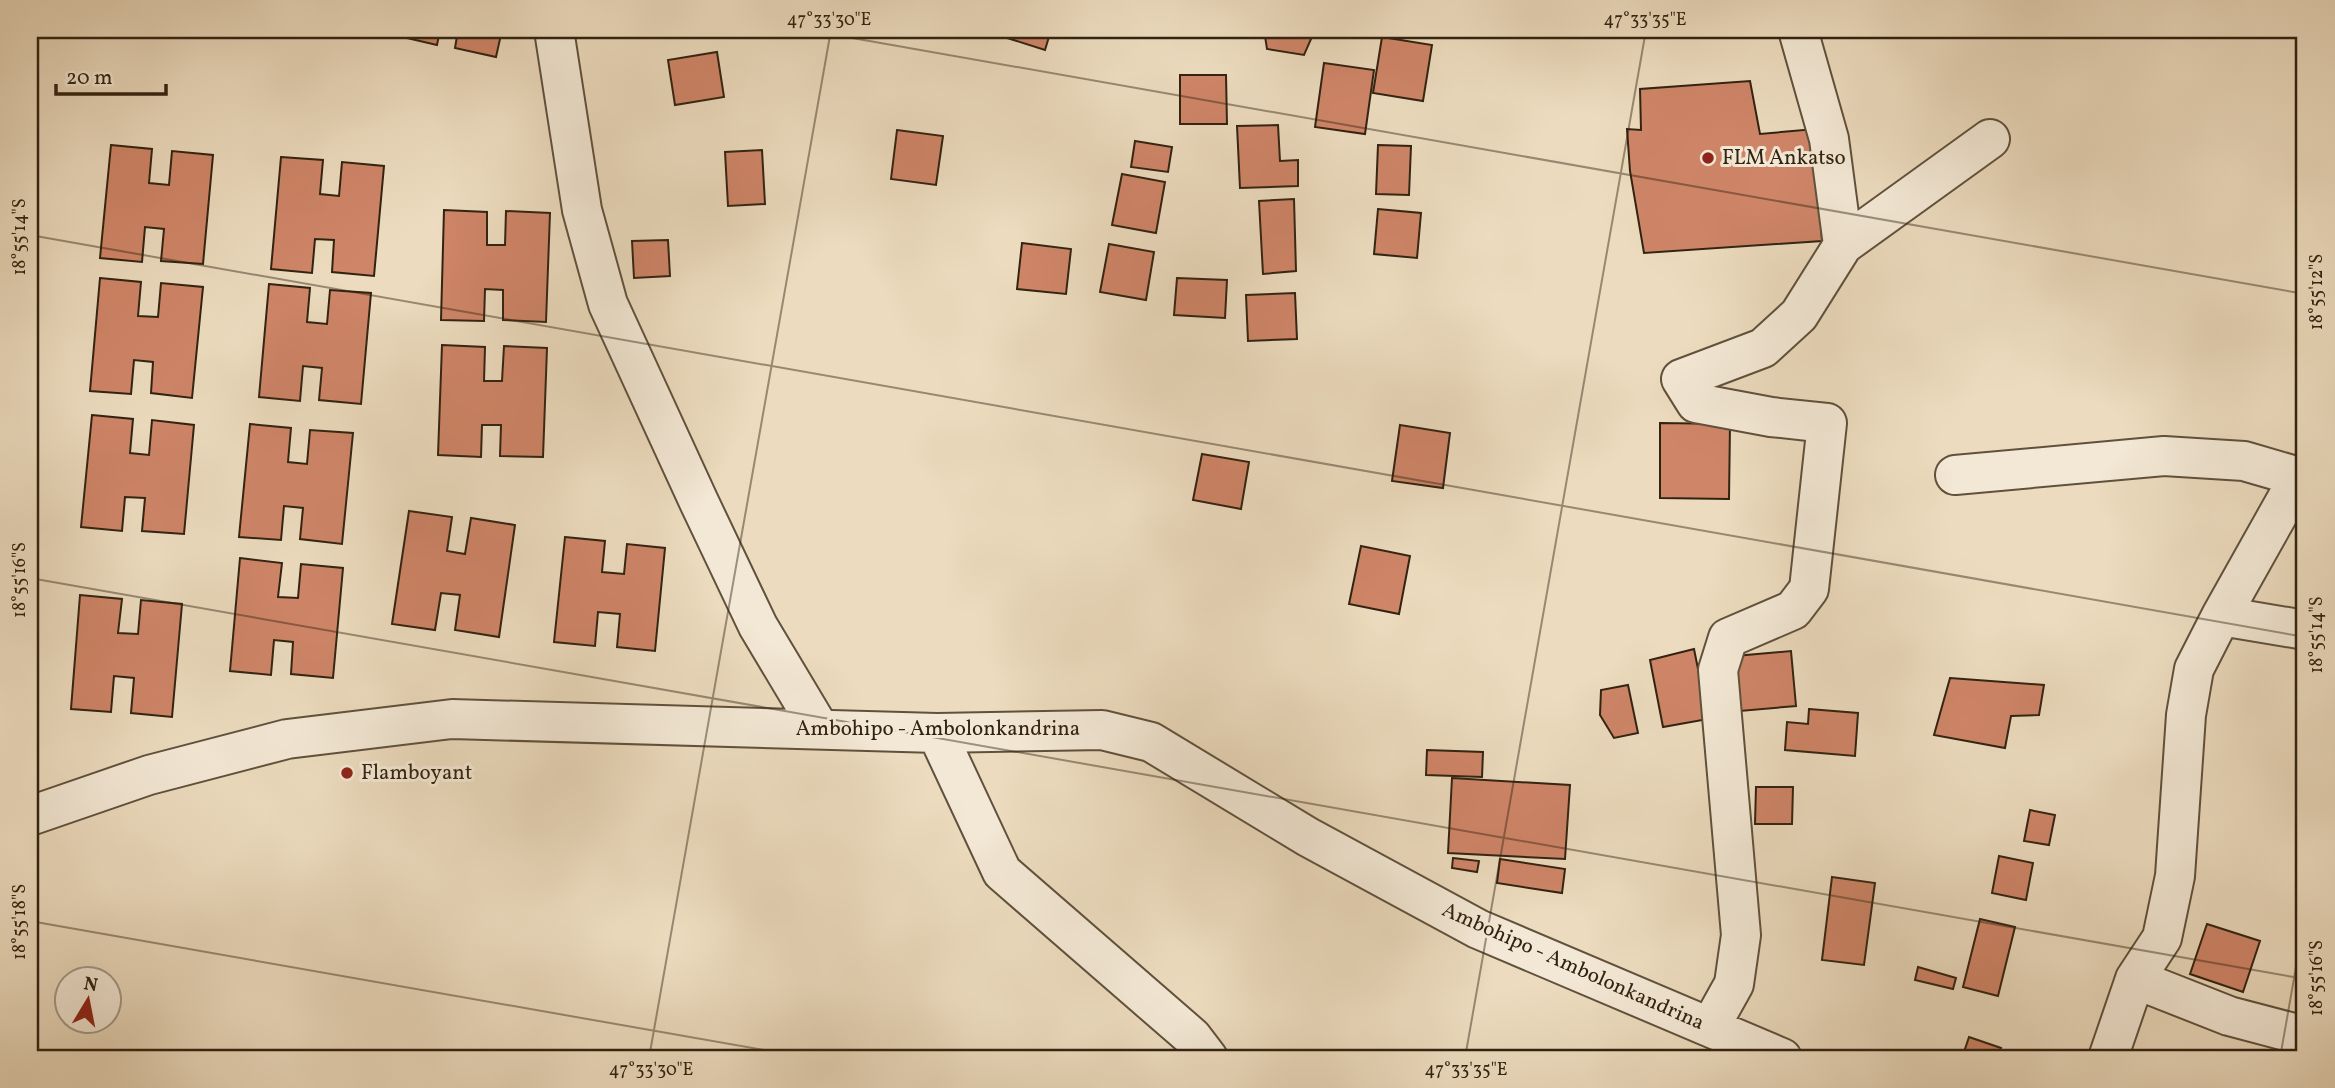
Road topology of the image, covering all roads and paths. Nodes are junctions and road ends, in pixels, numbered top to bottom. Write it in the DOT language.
graph roads {
  1 [pos="554,30"];
  2 [pos="1798,30"];
  3 [pos="1990,139"];
  4 [pos="1843,245"];
  5 [pos="2302,468"];
  6 [pos="1955,475"];
  7 [pos="2221,616"];
  8 [pos="2305,630"];
  9 [pos="819,728"];
  10 [pos="937,733"];
  11 [pos="30,816"];
  12 [pos="2135,979"];
  13 [pos="1710,1027"];
  14 [pos="2305,1036"];
  15 [pos="1209,1058"];
  16 [pos="1782,1058"];
  17 [pos="2108,1058"];
  1 -- 9 [label="street"];
  2 -- 4 [label="street"];
  3 -- 4 [label="street"];
  4 -- 13 [label="street"];
  5 -- 6 [label="street"];
  5 -- 7 [label="street"];
  7 -- 8 [label="street"];
  7 -- 12 [label="street"];
  9 -- 10 [label="street, Ambohipo - Ambolonkandrina"];
  9 -- 11 [label="street, Ambohipo - Ambolonkandrina"];
  10 -- 13 [label="street, Ambohipo - Ambolonkandrina"];
  10 -- 15 [label="street"];
  12 -- 14 [label="street"];
  12 -- 17 [label="street"];
  13 -- 16 [label="street, Ambohipo - Ambolonkandrina"];
}
